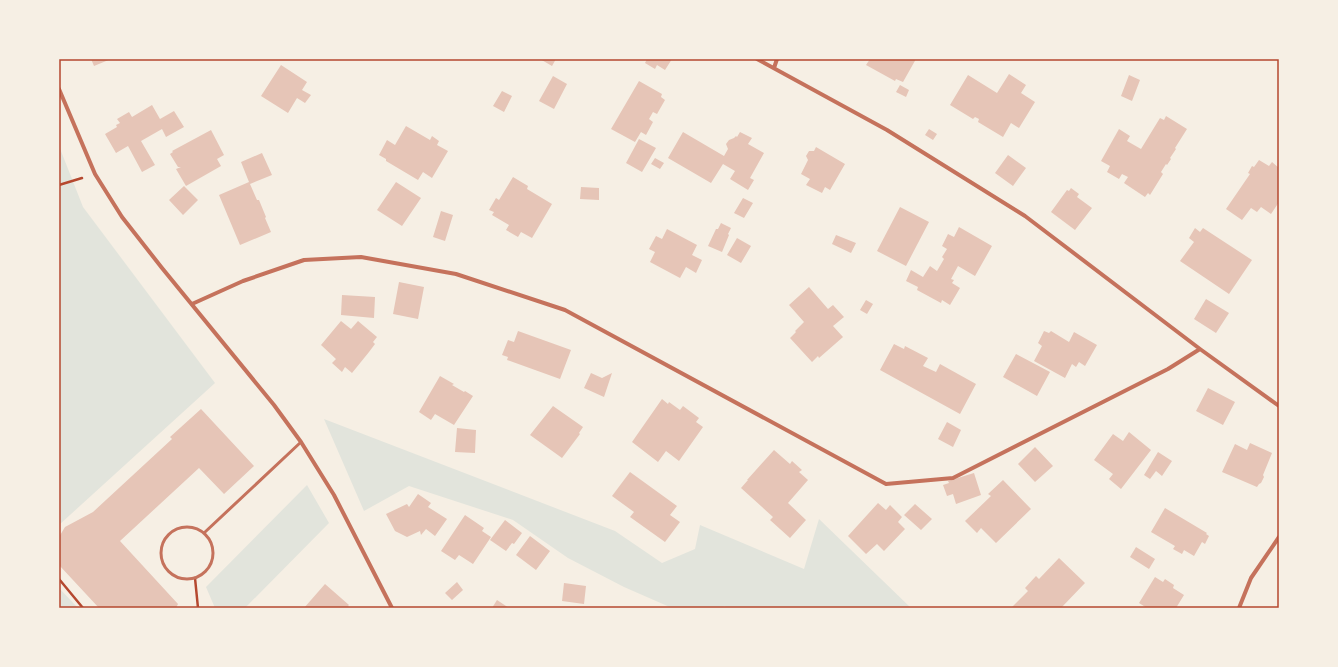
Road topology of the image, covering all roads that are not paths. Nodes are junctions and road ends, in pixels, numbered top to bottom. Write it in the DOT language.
graph roads {
  1 [pos="757,59"];
  2 [pos="777,59"];
  3 [pos="774,68"];
  4 [pos="59,89"];
  5 [pos="192,304"];
  6 [pos="1200,349"];
  7 [pos="1279,406"];
  8 [pos="301,442"];
  9 [pos="204,533"];
  10 [pos="1279,536"];
  11 [pos="392,608"];
  12 [pos="1239,608"];
  1 -- 3 [label="street"];
  2 -- 3 [label="street"];
  3 -- 6 [label="street"];
  4 -- 5 [label="street"];
  5 -- 6 [label="street"];
  5 -- 8 [label="street"];
  6 -- 7 [label="street"];
  8 -- 9 [label="lane"];
  8 -- 11 [label="street"];
  9 -- 9 [label="lane"];
  10 -- 12 [label="street"];
}
